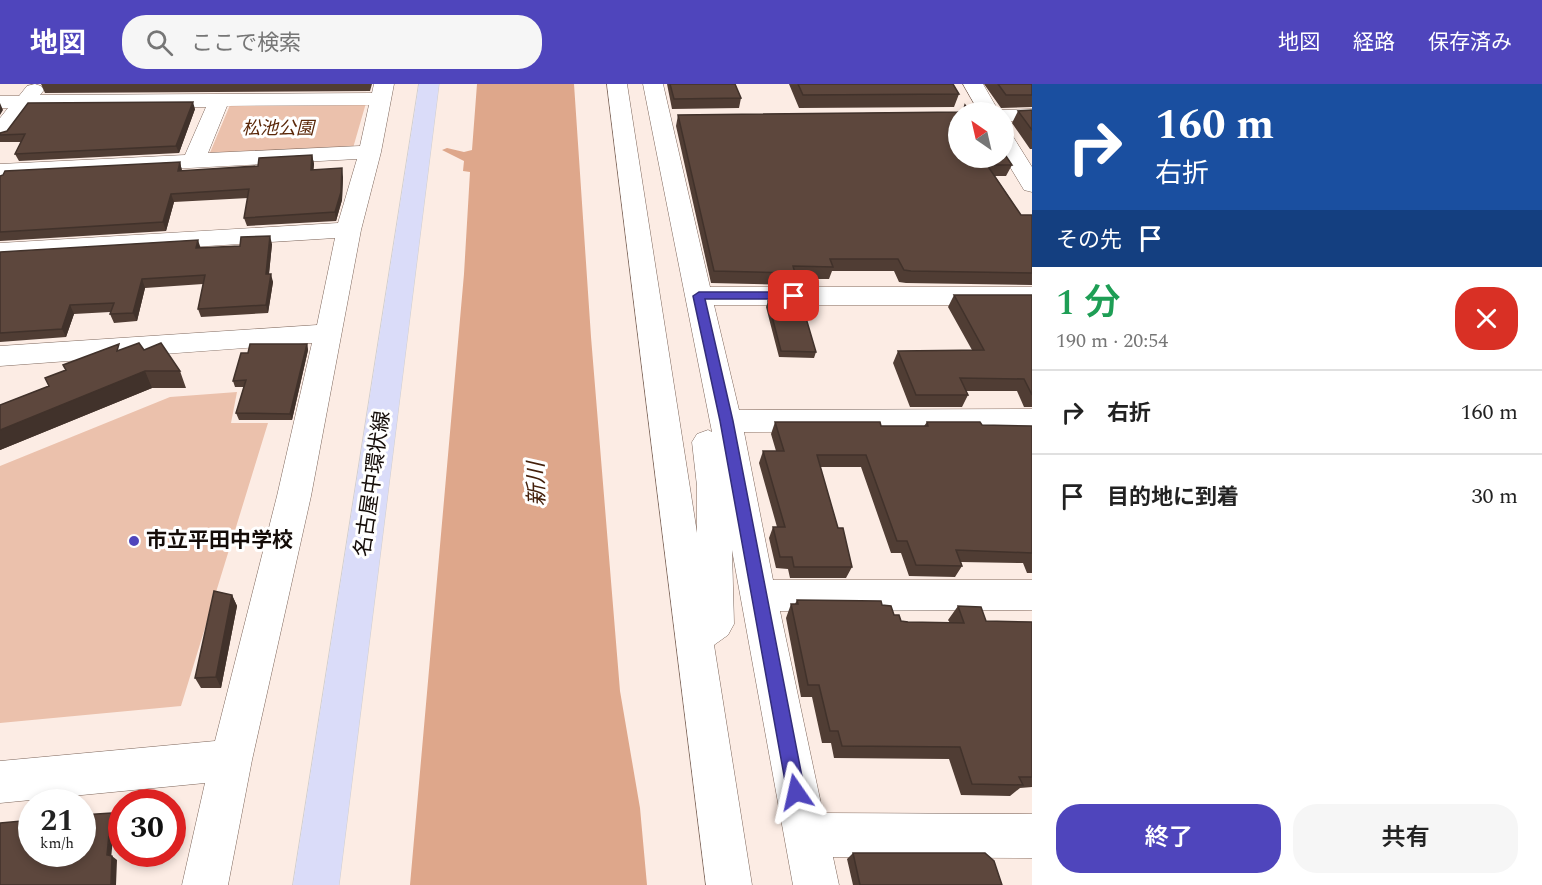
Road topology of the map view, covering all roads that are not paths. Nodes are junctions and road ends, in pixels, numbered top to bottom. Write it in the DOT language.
graph roads {
  1 [pos="617,84"];
  2 [pos="653,84"];
  3 [pos="973,84"];
  4 [pos="382,91"];
  5 [pos="426,91"];
  6 [pos="33,92"];
  7 [pos="220,99"];
  8 [pos="0,102"];
  9 [pos="983,102"];
  10 [pos="1014,115"];
  11 [pos="1032,115"];
  12 [pos="660,118"];
  13 [pos="684,118"];
  14 [pos="0,132"];
  15 [pos="370,152"];
  16 [pos="1014,157"];
  17 [pos="193,162"];
  18 [pos="0,171"];
  19 [pos="1032,185"];
  20 [pos="349,230"];
  21 [pos="0,251"];
  22 [pos="699,296"];
  23 [pos="1032,296"];
  24 [pos="330,333"];
  25 [pos="0,356"];
  26 [pos="1032,420"];
  27 [pos="728,428"];
  28 [pos="1032,595"];
  29 [pos="758,596"];
  30 [pos="694,638"];
  31 [pos="231,760"];
  32 [pos="0,782"];
  33 [pos="715,791"];
  34 [pos="804,835"];
  35 [pos="1032,836"];
  36 [pos="206,885"];
  37 [pos="316,885"];
  38 [pos="729,885"];
  39 [pos="737,885"];
  40 [pos="816,885"];
  1 -- 30 [label="street"];
  2 -- 12 [label="street"];
  3 -- 9 [label="street"];
  4 -- 7 [label="street"];
  4 -- 15 [label="street"];
  5 -- 37 [label="main road, 名古屋中環状線"];
  6 -- 7 [label="street"];
  6 -- 8 [label="street"];
  6 -- 14 [label="street"];
  7 -- 17 [label="street"];
  10 -- 11 [label="street"];
  12 -- 13 [label="street"];
  12 -- 22 [label="street"];
  15 -- 17 [label="street"];
  15 -- 20 [label="street"];
  16 -- 19 [label="street"];
  17 -- 18 [label="street"];
  20 -- 21 [label="street"];
  20 -- 24 [label="street"];
  22 -- 23 [label="street"];
  22 -- 27 [label="street"];
  24 -- 25 [label="street"];
  24 -- 31 [label="street"];
  26 -- 27 [label="street"];
  27 -- 29 [label="street"];
  27 -- 30 [label="street"];
  28 -- 29 [label="street"];
  29 -- 34 [label="street"];
  30 -- 33 [label="street"];
  31 -- 32 [label="street"];
  31 -- 36 [label="street"];
  33 -- 38 [label="street"];
  33 -- 39 [label="street"];
  34 -- 35 [label="street"];
  34 -- 40 [label="street"];
}
